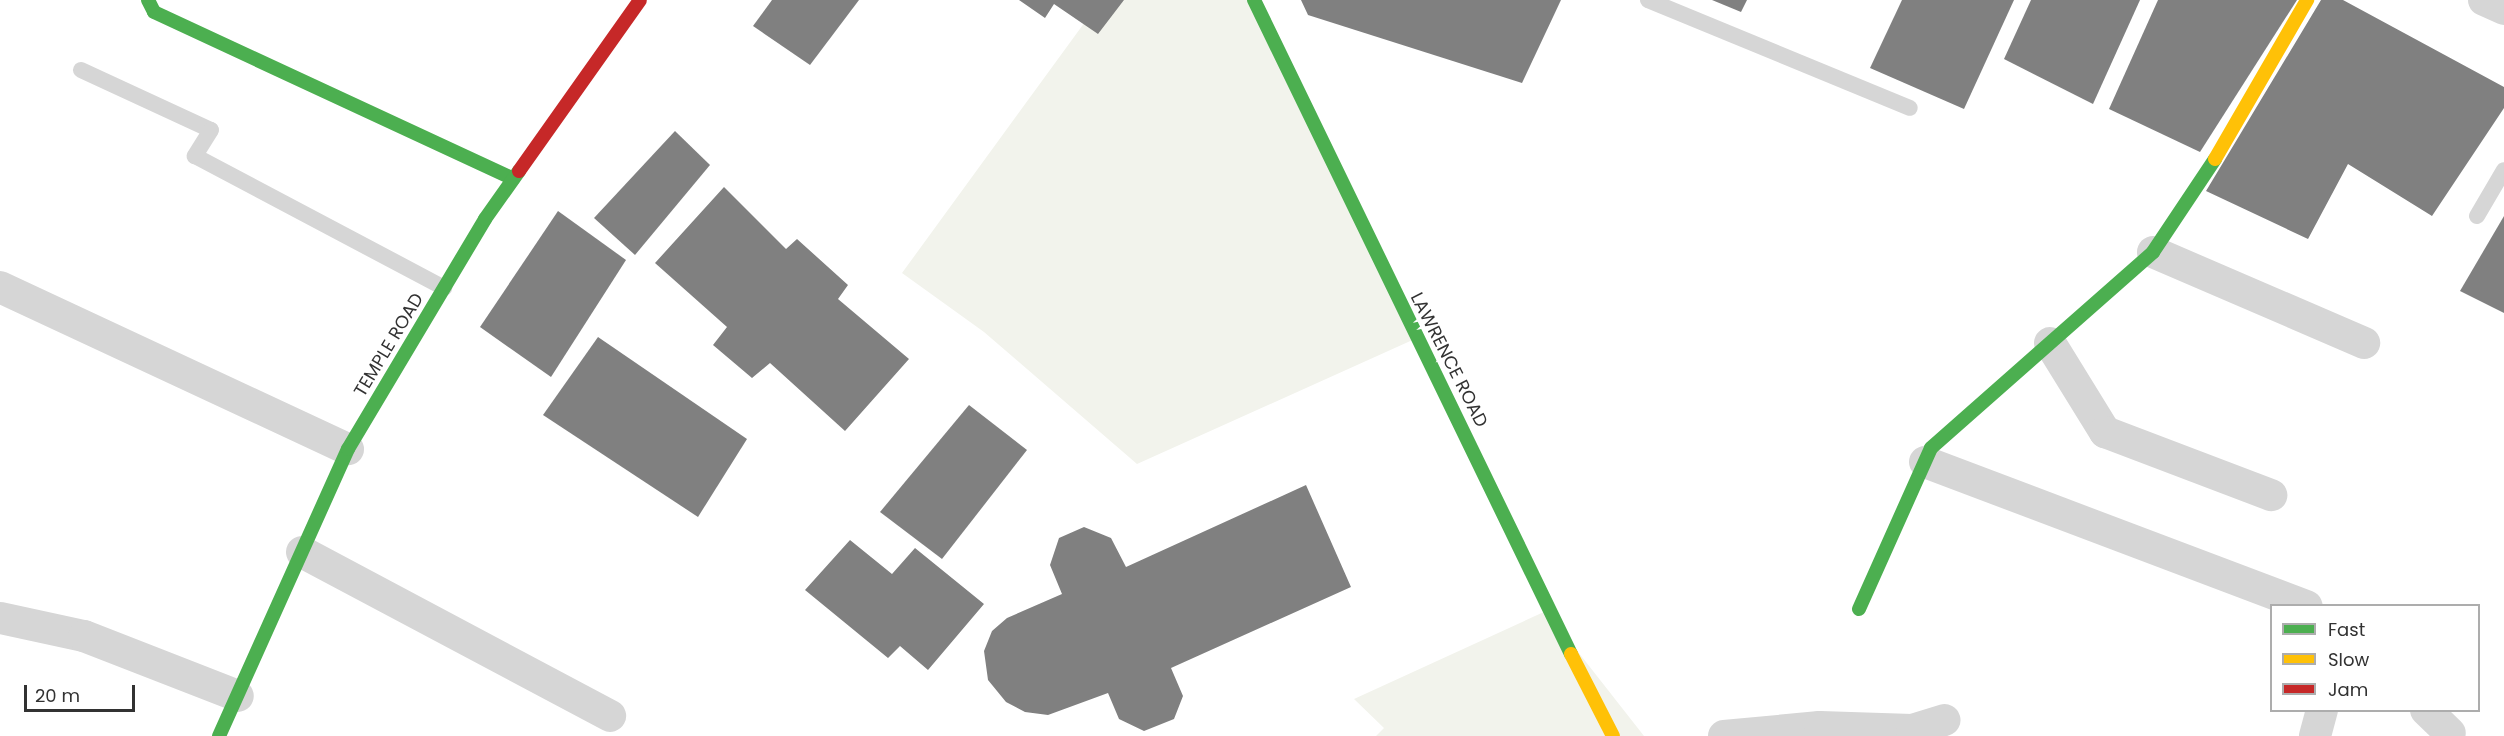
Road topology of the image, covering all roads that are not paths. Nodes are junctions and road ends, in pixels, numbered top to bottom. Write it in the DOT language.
graph roads {
  1 [pos="148,0"];
  2 [pos="640,0"];
  3 [pos="1254,0"];
  4 [pos="1648,0"];
  5 [pos="2307,0"];
  6 [pos="2484,0"];
  7 [pos="2504,9"];
  8 [pos="81,70"];
  9 [pos="1910,108"];
  10 [pos="2504,170"];
  11 [pos="513,179"];
  12 [pos="2477,216"];
  13 [pos="2153,252"];
  14 [pos="0,287"];
  15 [pos="444,288"];
  16 [pos="2050,343"];
  17 [pos="2364,343"];
  18 [pos="348,448"];
  19 [pos="1925,462"];
  20 [pos="2271,495"];
  21 [pos="302,552"];
  22 [pos="2302,604"];
  23 [pos="1859,609"];
  24 [pos="0,618"];
  25 [pos="238,696"];
  26 [pos="2322,712"];
  27 [pos="2427,712"];
  28 [pos="610,716"];
  29 [pos="1945,720"];
  30 [pos="2450,733"];
  31 [pos="219,736"];
  32 [pos="1613,736"];
  33 [pos="1724,736"];
  34 [pos="2315,736"];
  1 -- 11 [label="street"];
  2 -- 11 [label="street, TEMPLE ROAD"];
  3 -- 32 [label="street, LAWRENCE ROAD"];
  4 -- 9 [label="lane"];
  5 -- 13 [label="street"];
  6 -- 7 [label="street"];
  8 -- 15 [label="lane"];
  10 -- 12 [label="lane"];
  11 -- 15 [label="street, TEMPLE ROAD"];
  13 -- 16 [label="street"];
  13 -- 17 [label="street"];
  14 -- 18 [label="street"];
  15 -- 18 [label="street, TEMPLE ROAD"];
  16 -- 19 [label="street"];
  16 -- 20 [label="street"];
  18 -- 21 [label="street, TEMPLE ROAD"];
  19 -- 22 [label="street"];
  19 -- 23 [label="street"];
  21 -- 25 [label="street, TEMPLE ROAD"];
  21 -- 28 [label="street"];
  24 -- 25 [label="street"];
  25 -- 31 [label="street, TEMPLE ROAD"];
  26 -- 34 [label="street"];
  27 -- 30 [label="street"];
  29 -- 33 [label="street"];
}
